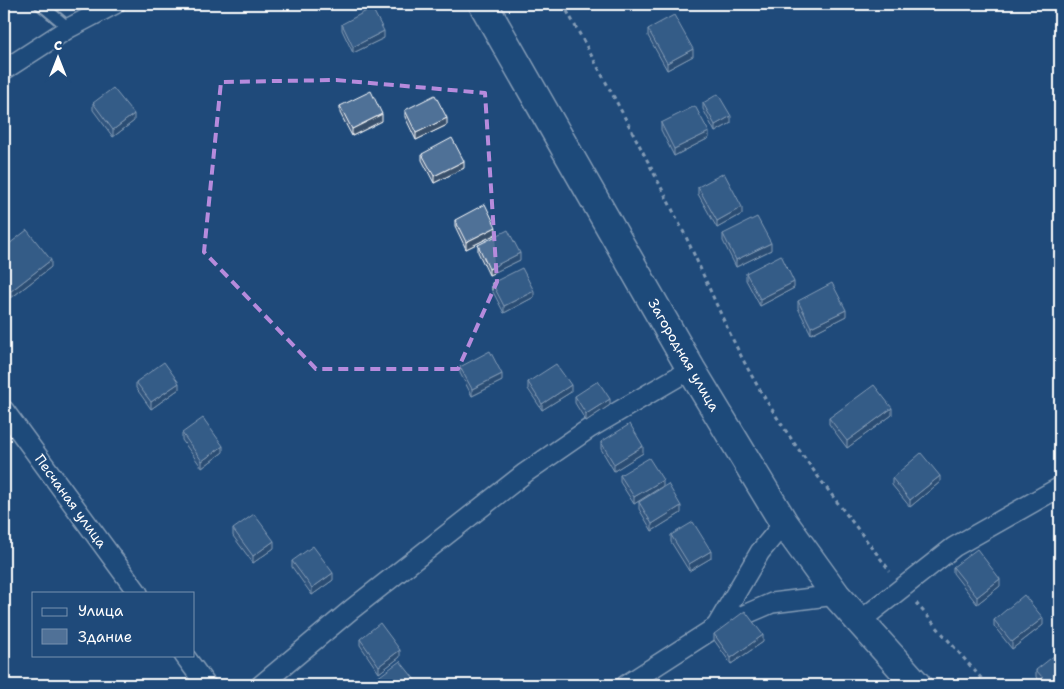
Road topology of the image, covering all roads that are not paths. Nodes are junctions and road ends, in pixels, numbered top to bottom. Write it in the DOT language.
graph roads {
  1 [pos="40,4"];
  2 [pos="116,4"];
  3 [pos="483,4"];
  4 [pos="69,28"];
  5 [pos="4,70"];
  6 [pos="691,368"];
  7 [pos="4,410"];
  8 [pos="1060,487"];
  9 [pos="784,523"];
  10 [pos="137,592"];
  11 [pos="836,595"];
  12 [pos="860,621"];
  13 [pos="716,627"];
  14 [pos="185,656"];
  15 [pos="206,685"];
  16 [pos="261,685"];
  17 [pos="626,685"];
  18 [pos="917,685"];
  1 -- 4 [label="lane"];
  2 -- 4 [label="street"];
  3 -- 6 [label="street, Загородная улица"];
  4 -- 5 [label="street"];
  6 -- 9 [label="street, Загородная улица"];
  6 -- 16 [label="street"];
  7 -- 10 [label="street, Песчаная улица"];
  8 -- 12 [label="street"];
  9 -- 11 [label="street, Загородная улица"];
  9 -- 13 [label="street"];
  11 -- 12 [label="street, Загородная улица"];
  11 -- 13 [label="street"];
  12 -- 18 [label="street, Загородная улица"];
  13 -- 17 [label="street"];
  14 -- 15 [label="street"];
}
